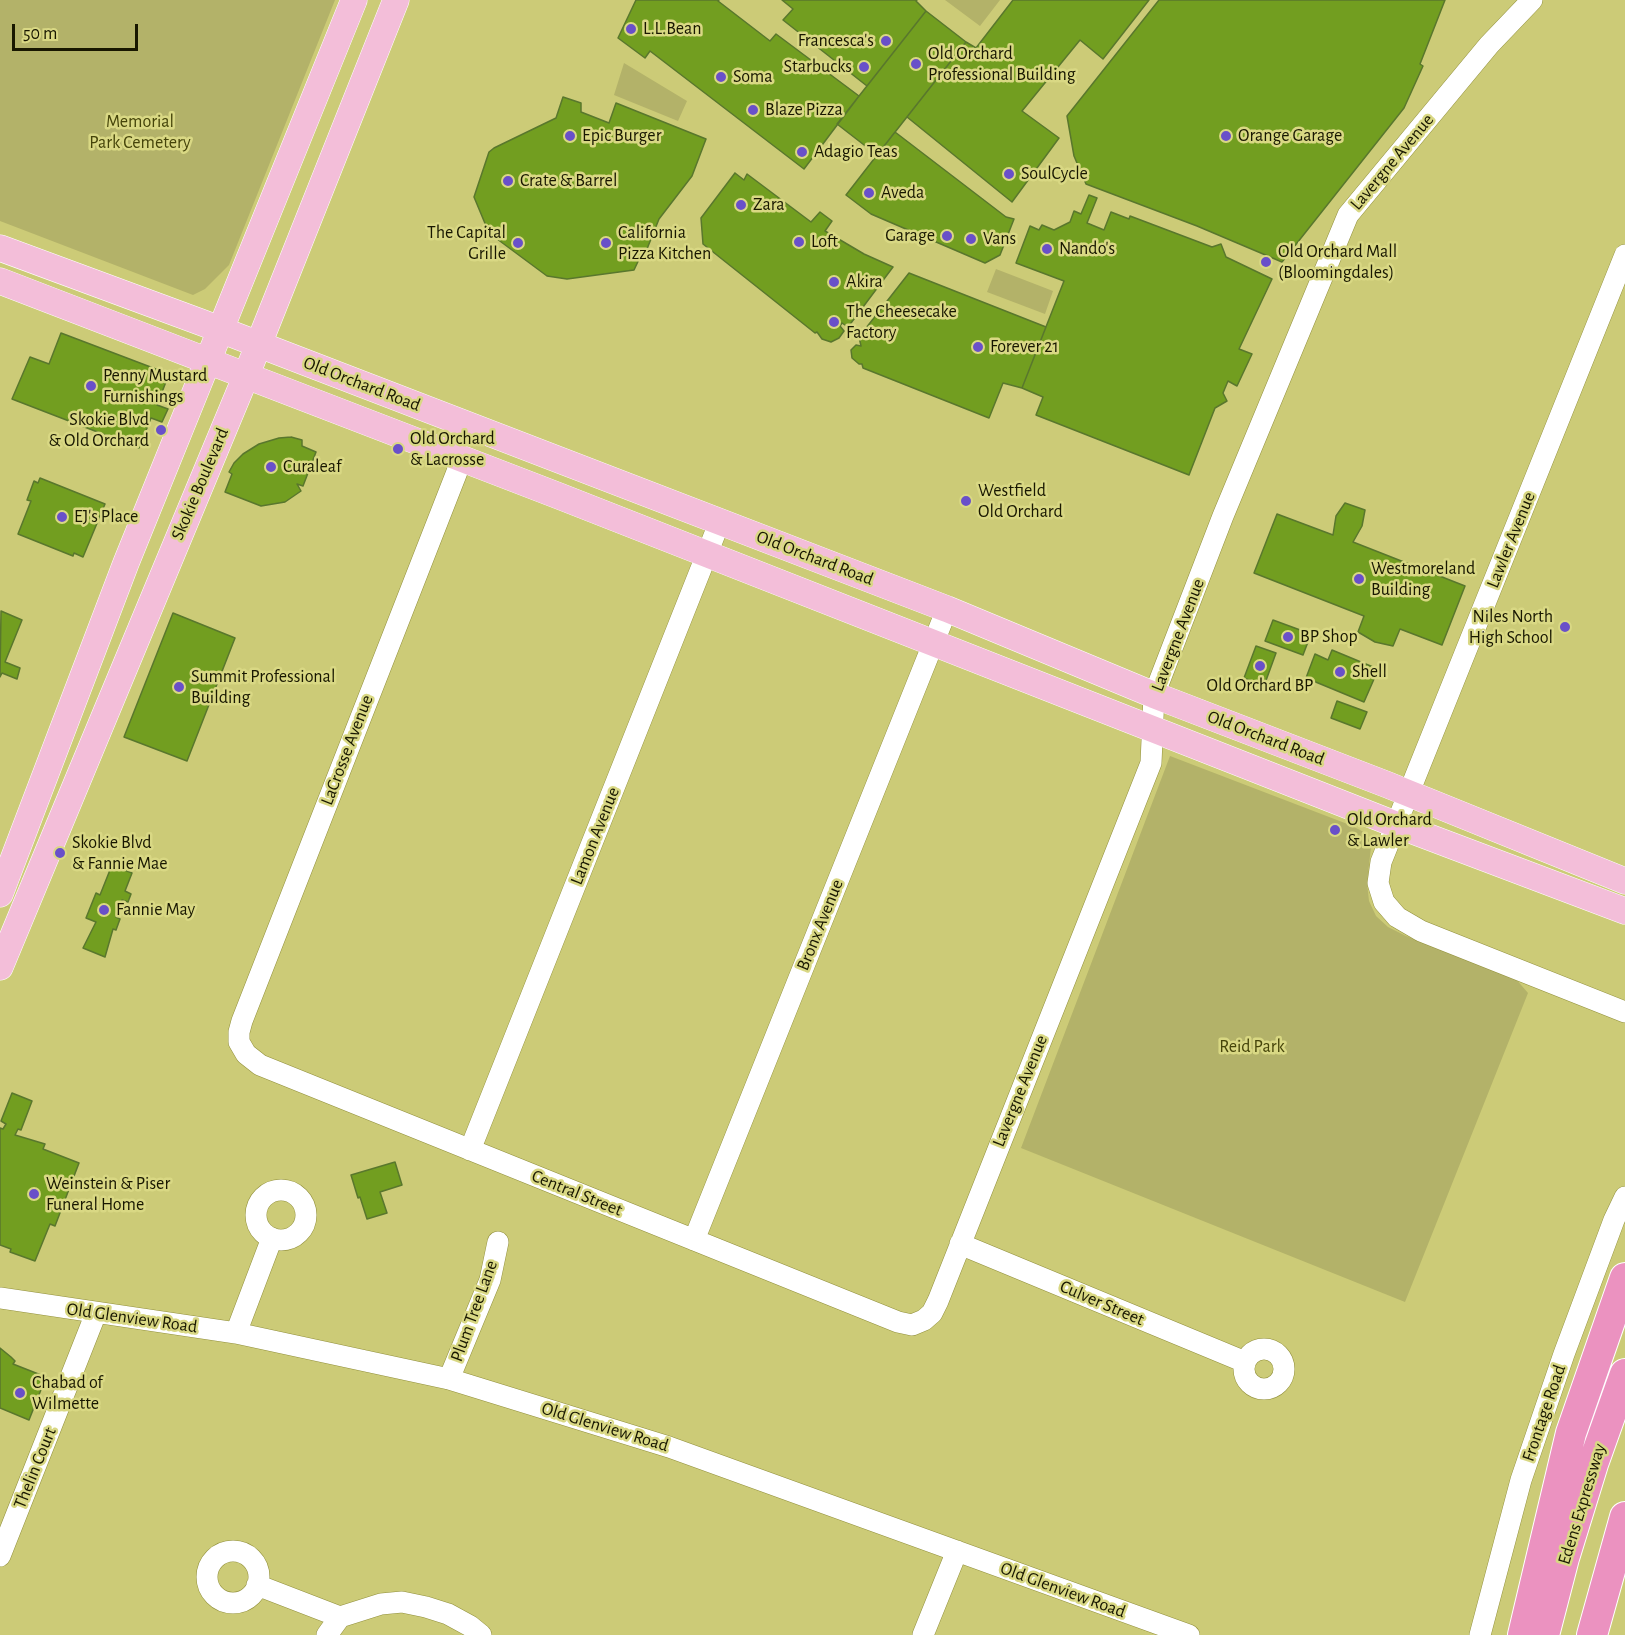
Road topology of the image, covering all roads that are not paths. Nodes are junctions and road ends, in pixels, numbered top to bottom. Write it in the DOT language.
graph roads {
  1 [pos="354,0"];
  2 [pos="396,0"];
  3 [pos="1532,0"];
  4 [pos="0,248"];
  5 [pos="1625,255"];
  6 [pos="0,281"];
  7 [pos="221,330"];
  8 [pos="258,344"];
  9 [pos="208,361"];
  10 [pos="246,376"];
  11 [pos="462,459"];
  12 [pos="720,521"];
  13 [pos="706,556"];
  14 [pos="947,609"];
  15 [pos="933,643"];
  16 [pos="1154,695"];
  17 [pos="1153,730"];
  18 [pos="1410,794"];
  19 [pos="1397,825"];
  20 [pos="1625,881"];
  21 [pos="0,894"];
  22 [pos="1625,911"];
  23 [pos="0,967"];
  24 [pos="1625,1012"];
  25 [pos="239,1042"];
  26 [pos="470,1150"];
  27 [pos="1625,1197"];
  28 [pos="272,1238"];
  29 [pos="694,1240"];
  30 [pos="498,1242"];
  31 [pos="960,1244"];
  32 [pos="1625,1278"];
  33 [pos="0,1298"];
  34 [pos="96,1313"];
  35 [pos="924,1320"];
  36 [pos="236,1333"];
  37 [pos="1245,1362"];
  38 [pos="1625,1374"];
  39 [pos="449,1380"];
  40 [pos="1625,1517"];
  41 [pos="957,1551"];
  42 [pos="0,1556"];
  43 [pos="257,1585"];
  44 [pos="340,1617"];
  45 [pos="327,1635"];
  46 [pos="481,1635"];
  47 [pos="923,1635"];
  48 [pos="1189,1635"];
  49 [pos="1480,1635"];
  50 [pos="1523,1635"];
  51 [pos="1544,1635"];
  52 [pos="1592,1635"];
  1 -- 7 [label="main road, Skokie Boulevard"];
  2 -- 8 [label="main road, Skokie Boulevard"];
  3 -- 16 [label="street, Lavergne Avenue"];
  4 -- 7 [label="main road, Old Orchard Road"];
  5 -- 18 [label="street, Lawler Avenue"];
  6 -- 9 [label="main road, Old Orchard Road"];
  7 -- 8 [label="main road, Old Orchard Road"];
  7 -- 9 [label="main road, Skokie Boulevard"];
  8 -- 10 [label="main road, Skokie Boulevard"];
  8 -- 12 [label="main road, Old Orchard Road"];
  9 -- 10 [label="main road, Old Orchard Road"];
  9 -- 21 [label="main road, Skokie Boulevard"];
  10 -- 11 [label="main road, Old Orchard Road"];
  10 -- 23 [label="main road, Skokie Boulevard"];
  11 -- 13 [label="main road, Old Orchard Road"];
  11 -- 25 [label="street, LaCrosse Avenue"];
  12 -- 13 [label="street, Lamon Avenue"];
  12 -- 14 [label="main road, Old Orchard Road"];
  13 -- 15 [label="main road, Old Orchard Road"];
  13 -- 26 [label="street, Lamon Avenue"];
  14 -- 15 [label="street, Bronx Avenue"];
  14 -- 16 [label="main road, Old Orchard Road"];
  15 -- 17 [label="main road, Old Orchard Road"];
  15 -- 29 [label="street, Bronx Avenue"];
  16 -- 17 [label="street, Lavergne Avenue"];
  16 -- 18 [label="main road, Old Orchard Road"];
  17 -- 19 [label="main road, Old Orchard Road"];
  17 -- 31 [label="street, Lavergne Avenue"];
  18 -- 19 [label="street, Lawler Avenue"];
  18 -- 20 [label="main road, Old Orchard Road"];
  19 -- 22 [label="main road, Old Orchard Road"];
  19 -- 24 [label="street"];
  25 -- 26 [label="street, Central Street"];
  26 -- 29 [label="street, Central Street"];
  27 -- 49 [label="street, Frontage Road"];
  28 -- 36 [label="street"];
  29 -- 35 [label="street, Central Street"];
  30 -- 39 [label="street, Plum Tree Lane"];
  31 -- 35 [label="street, Lavergne Avenue"];
  31 -- 37 [label="street, Culver Street"];
  32 -- 50 [label="highway"];
  33 -- 34 [label="street, Old Glenview Road"];
  34 -- 36 [label="street, Old Glenview Road"];
  34 -- 42 [label="street, Thelin Court"];
  36 -- 39 [label="street, Old Glenview Road"];
  38 -- 51 [label="highway, Edens Expressway"];
  39 -- 41 [label="street, Old Glenview Road"];
  40 -- 52 [label="highway"];
  41 -- 47 [label="street"];
  41 -- 48 [label="street, Old Glenview Road"];
  43 -- 44 [label="street"];
  44 -- 45 [label="street"];
  44 -- 46 [label="street"];
}
